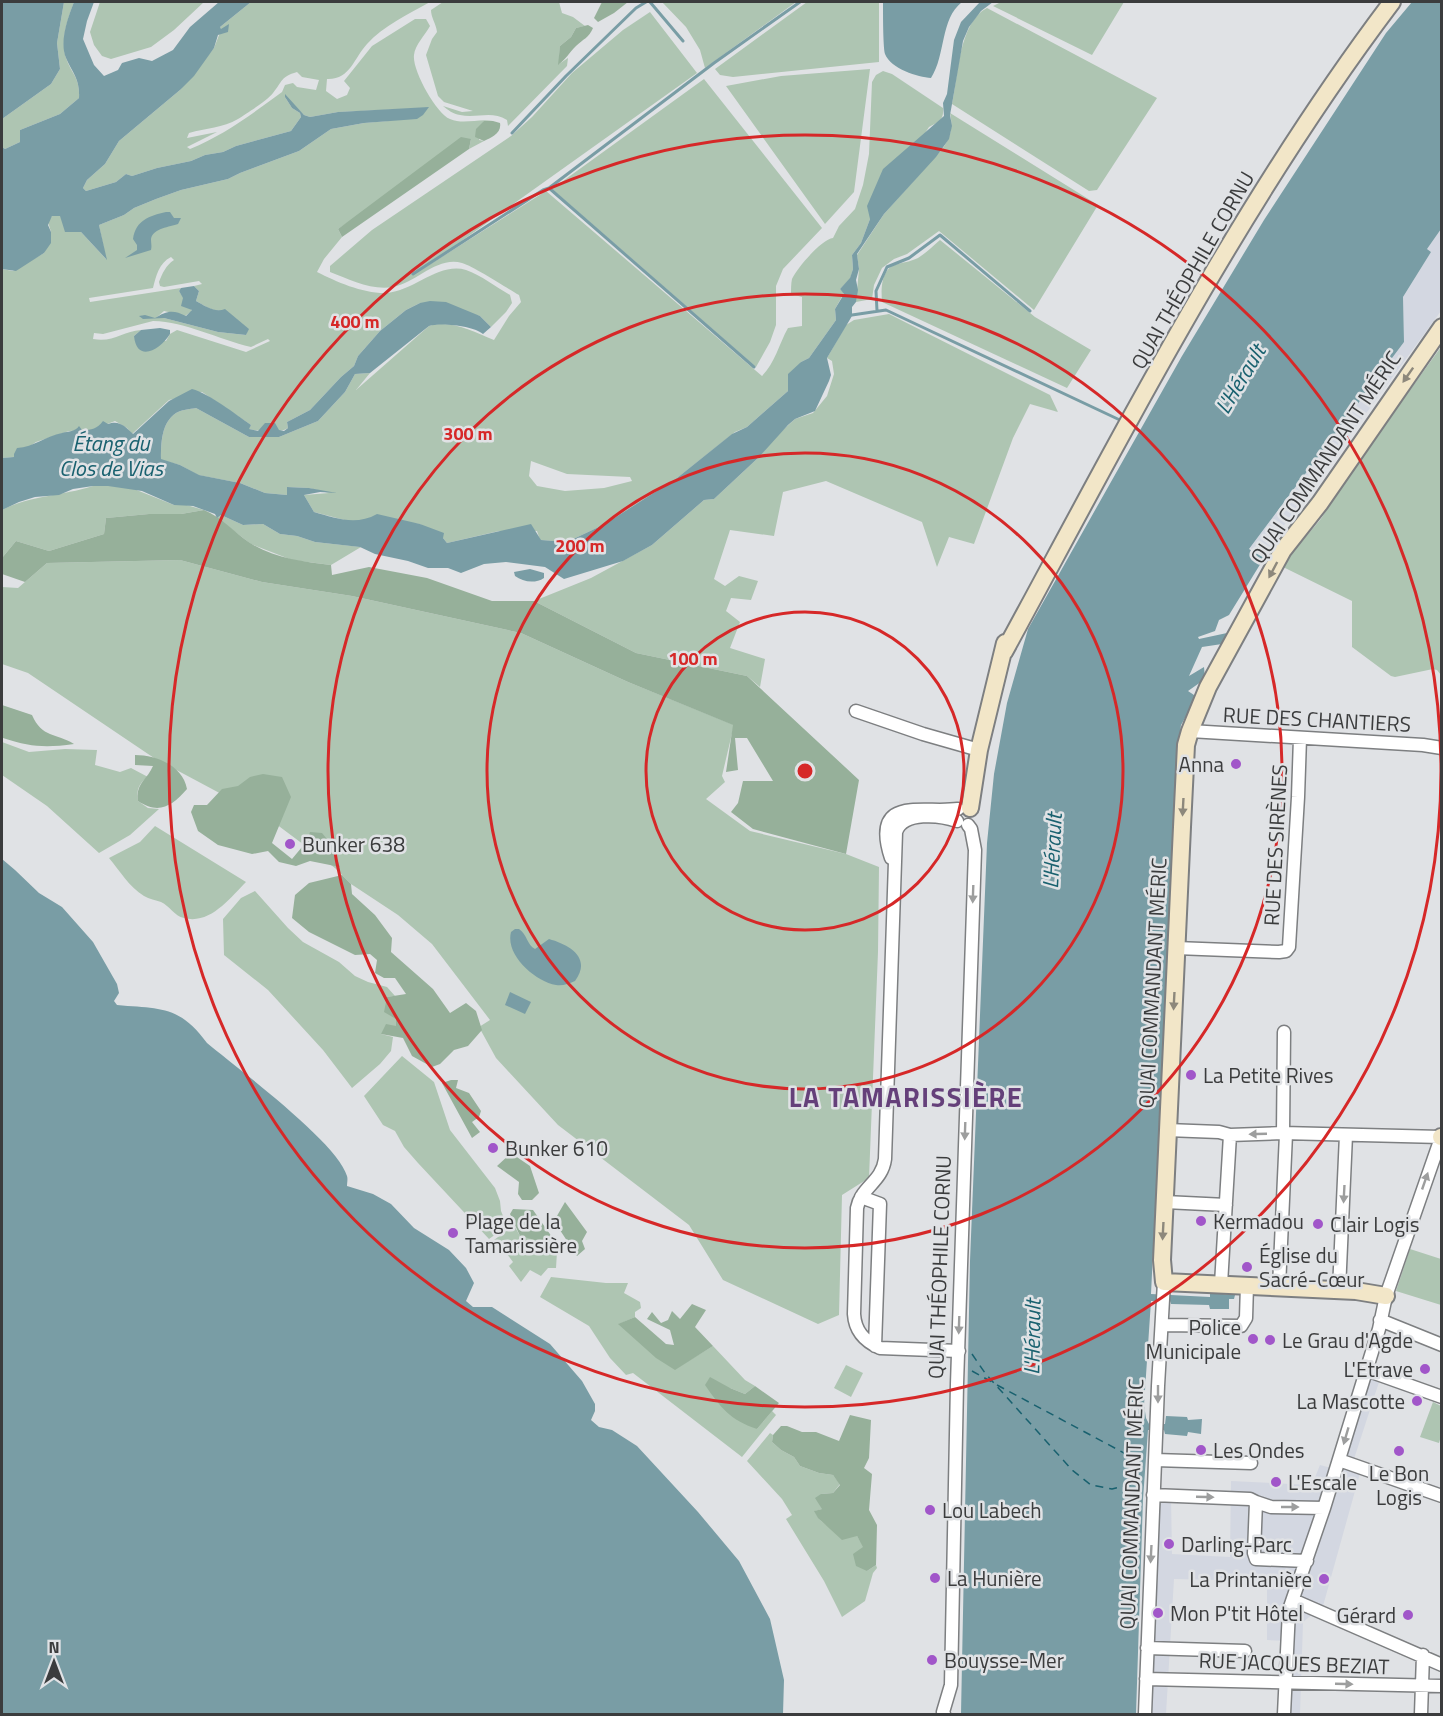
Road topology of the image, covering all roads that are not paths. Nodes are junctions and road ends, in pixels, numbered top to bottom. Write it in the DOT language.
graph roads {
  1 [pos="1392,2"];
  2 [pos="1442,327"];
  3 [pos="856,711"];
  4 [pos="1190,731"];
  5 [pos="1300,738"];
  6 [pos="1442,748"];
  7 [pos="979,750"];
  8 [pos="963,816"];
  9 [pos="1176,948"];
  10 [pos="1284,1032"];
  11 [pos="1167,1130"];
  12 [pos="1285,1133"];
  13 [pos="1230,1135"];
  14 [pos="1346,1135"];
  15 [pos="1441,1137"];
  16 [pos="861,1197"];
  17 [pos="1165,1202"];
  18 [pos="1226,1205"];
  19 [pos="1221,1284"];
  20 [pos="1247,1286"];
  21 [pos="1279,1287"];
  22 [pos="1339,1290"];
  23 [pos="1164,1292"];
  24 [pos="1386,1296"];
  25 [pos="1380,1320"];
  26 [pos="1162,1325"];
  27 [pos="1442,1345"];
  28 [pos="875,1346"];
  29 [pos="958,1351"];
  30 [pos="1366,1370"];
  31 [pos="1442,1397"];
  32 [pos="1155,1460"];
  33 [pos="1339,1460"];
  34 [pos="1251,1463"];
  35 [pos="1154,1495"];
  36 [pos="1442,1496"];
  37 [pos="1256,1502"];
  38 [pos="1324,1508"];
  39 [pos="1307,1561"];
  40 [pos="1293,1600"];
  41 [pos="1147,1648"];
  42 [pos="1245,1652"];
  43 [pos="1423,1655"];
  44 [pos="1442,1665"];
  45 [pos="1146,1679"];
  46 [pos="1285,1682"];
  47 [pos="1422,1686"];
  48 [pos="1442,1686"];
  49 [pos="943,1713"];
  50 [pos="1145,1714"];
  51 [pos="1284,1714"];
  52 [pos="1421,1714"];
  1 -- 7 [label="street, QUAI THÉOPHILE CORNU"];
  2 -- 4 [label="street, QUAI COMMANDANT MÉRIC, one-way"];
  3 -- 7 [label="street"];
  4 -- 5 [label="street, RUE DES CHANTIERS"];
  4 -- 9 [label="street, QUAI COMMANDANT MÉRIC, one-way"];
  5 -- 6 [label="street, RUE DES CHANTIERS"];
  5 -- 9 [label="street, RUE DES SIRÈNES"];
  7 -- 8 [label="street, QUAI THÉOPHILE CORNU"];
  8 -- 16 [label="street"];
  8 -- 29 [label="street, QUAI THÉOPHILE CORNU, one-way"];
  9 -- 11 [label="street, QUAI COMMANDANT MÉRIC, one-way"];
  10 -- 12 [label="street"];
  11 -- 13 [label="street"];
  11 -- 17 [label="street, QUAI COMMANDANT MÉRIC"];
  12 -- 13 [label="street, one-way"];
  12 -- 14 [label="street"];
  12 -- 21 [label="street"];
  13 -- 18 [label="street"];
  14 -- 15 [label="street"];
  14 -- 22 [label="street, one-way"];
  24 -- 15 [label="street, one-way"];
  16 -- 28 [label="street"];
  16 -- 28 [label="street"];
  17 -- 18 [label="street"];
  17 -- 23 [label="street, QUAI COMMANDANT MÉRIC, one-way"];
  18 -- 19 [label="street"];
  19 -- 20 [label="street"];
  19 -- 23 [label="street"];
  20 -- 21 [label="street"];
  20 -- 26 [label="street"];
  21 -- 22 [label="street"];
  22 -- 24 [label="street"];
  23 -- 26 [label="street, QUAI COMMANDANT MÉRIC"];
  24 -- 25 [label="street"];
  25 -- 27 [label="street"];
  25 -- 30 [label="street"];
  26 -- 32 [label="street, QUAI COMMANDANT MÉRIC, one-way"];
  28 -- 29 [label="street"];
  29 -- 49 [label="street, QUAI THÉOPHILE CORNU"];
  30 -- 31 [label="street"];
  30 -- 33 [label="street, one-way"];
  32 -- 34 [label="street"];
  32 -- 35 [label="street, QUAI COMMANDANT MÉRIC"];
  33 -- 36 [label="street"];
  33 -- 38 [label="street"];
  35 -- 37 [label="street, one-way"];
  35 -- 41 [label="street, QUAI COMMANDANT MÉRIC, one-way"];
  37 -- 38 [label="street, one-way"];
  37 -- 39 [label="street"];
  38 -- 39 [label="street"];
  39 -- 40 [label="street"];
  40 -- 43 [label="street"];
  40 -- 46 [label="street"];
  41 -- 42 [label="street"];
  41 -- 45 [label="street, QUAI COMMANDANT MÉRIC"];
  43 -- 44 [label="street"];
  43 -- 47 [label="street"];
  45 -- 46 [label="street, RUE JACQUES BEZIAT"];
  45 -- 50 [label="street, QUAI COMMANDANT MÉRIC"];
  46 -- 47 [label="street, RUE JACQUES BEZIAT, one-way"];
  46 -- 51 [label="street"];
  47 -- 48 [label="street, RUE JACQUES BEZIAT"];
  47 -- 52 [label="street"];
}
